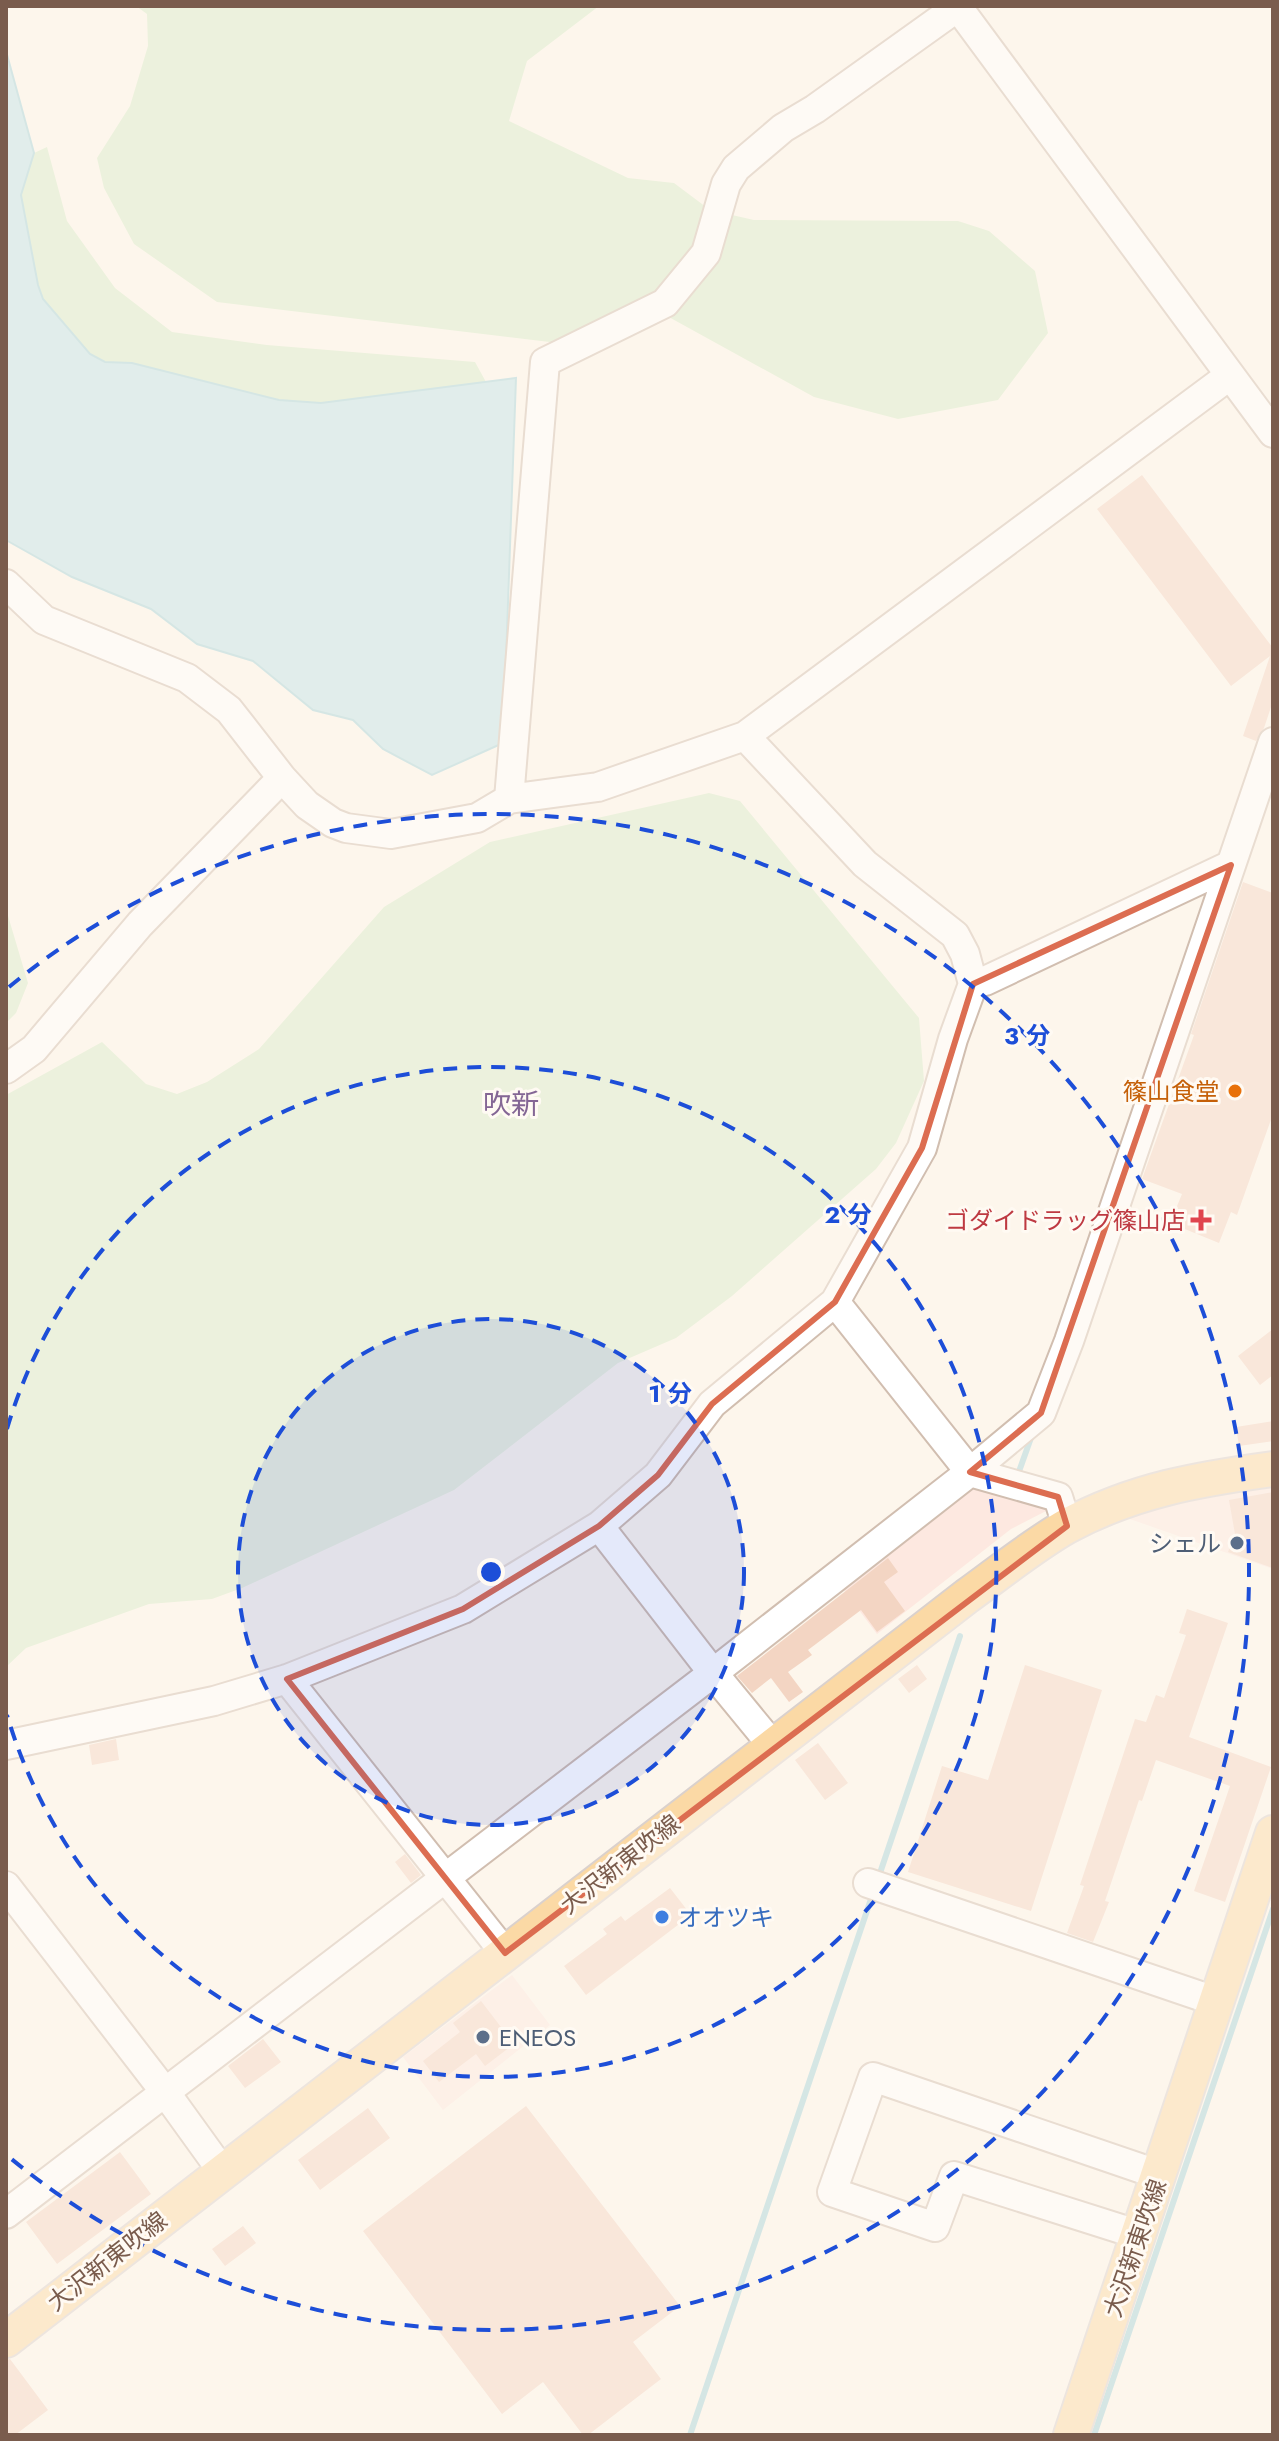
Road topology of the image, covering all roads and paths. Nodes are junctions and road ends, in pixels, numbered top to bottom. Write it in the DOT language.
graph roads {
  1 [pos="958,6"];
  2 [pos="1229,376"];
  3 [pos="1273,433"];
  4 [pos="6,584"];
  5 [pos="745,736"];
  6 [pos="1273,742"];
  7 [pos="282,778"];
  8 [pos="509,799"];
  9 [pos="1231,865"];
  10 [pos="973,984"];
  11 [pos="6,1069"];
  12 [pos="835,1302"];
  13 [pos="1273,1469"];
  14 [pos="970,1472"];
  15 [pos="599,1526"];
  16 [pos="1067,1526"];
  17 [pos="713,1673"];
  18 [pos="287,1679"];
  19 [pos="6,1745"];
  20 [pos="773,1746"];
  21 [pos="1273,1833"];
  22 [pos="445,1877"];
  23 [pos="868,1883"];
  24 [pos="6,1886"];
  25 [pos="505,1953"];
  26 [pos="1215,2001"];
  27 [pos="165,2092"];
  28 [pos="222,2171"];
  29 [pos="1160,2175"];
  30 [pos="6,2214"];
  31 [pos="1140,2235"];
  32 [pos="6,2340"];
  33 [pos="1071,2435"];
  1 -- 2 [label="street"];
  1 -- 8 [label="street"];
  2 -- 3 [label="street"];
  2 -- 5 [label="street"];
  4 -- 7 [label="street"];
  5 -- 8 [label="street"];
  5 -- 10 [label="street"];
  6 -- 9 [label="street"];
  7 -- 8 [label="street"];
  7 -- 11 [label="street"];
  9 -- 10 [label="street"];
  9 -- 14 [label="street"];
  10 -- 12 [label="street"];
  12 -- 14 [label="street"];
  12 -- 15 [label="street"];
  13 -- 16 [label="main road, 大沢新東吹線"];
  14 -- 16 [label="street"];
  14 -- 17 [label="street"];
  15 -- 17 [label="street"];
  15 -- 18 [label="street"];
  16 -- 20 [label="main road, 大沢新東吹線"];
  17 -- 20 [label="street"];
  17 -- 22 [label="street"];
  18 -- 19 [label="street"];
  18 -- 22 [label="street"];
  20 -- 25 [label="main road, 大沢新東吹線"];
  21 -- 26 [label="main road, 大沢新東吹線"];
  22 -- 25 [label="street"];
  22 -- 27 [label="street"];
  23 -- 26 [label="street"];
  24 -- 27 [label="street"];
  25 -- 28 [label="main road, 大沢新東吹線"];
  26 -- 29 [label="main road, 大沢新東吹線"];
  27 -- 28 [label="street"];
  27 -- 30 [label="street"];
  28 -- 32 [label="main road, 大沢新東吹線"];
  29 -- 31 [label="main road, 大沢新東吹線"];
  29 -- 31 [label="street"];
  31 -- 33 [label="main road, 大沢新東吹線"];
}
